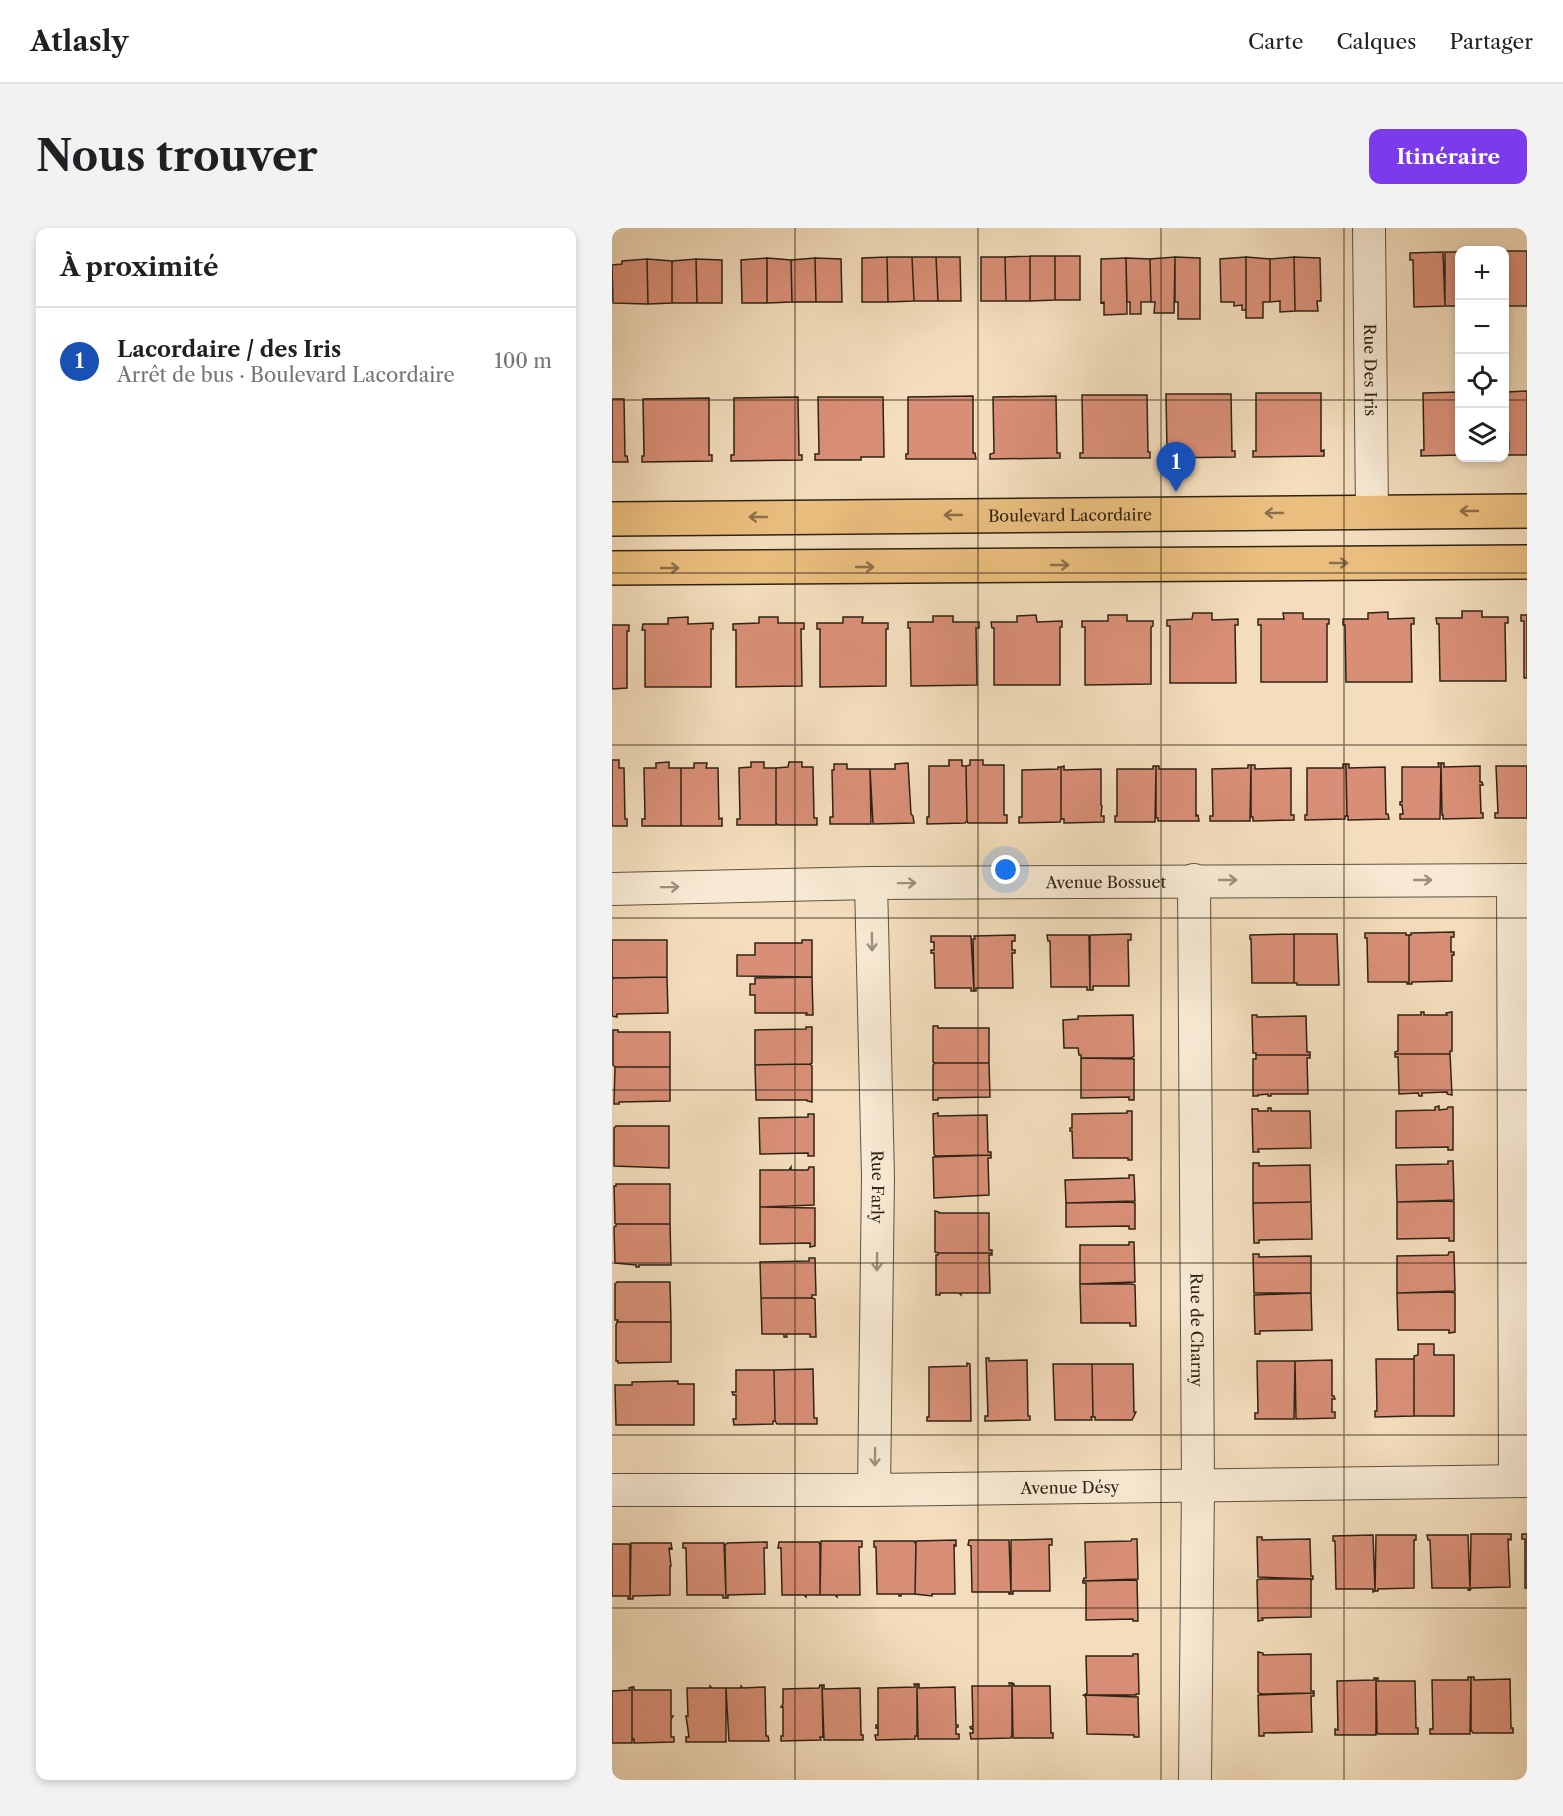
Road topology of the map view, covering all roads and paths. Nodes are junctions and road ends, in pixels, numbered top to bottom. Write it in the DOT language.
graph roads {
  1 [pos="1369,228"];
  2 [pos="1527,511"];
  3 [pos="1372,512"];
  4 [pos="612,519"];
  5 [pos="1527,562"];
  6 [pos="612,568"];
  7 [pos="1194,880"];
  8 [pos="1520,880"];
  9 [pos="871,883"];
  10 [pos="612,889"];
  11 [pos="1521,1481"];
  12 [pos="1198,1485"];
  13 [pos="612,1490"];
  14 [pos="874,1491"];
  15 [pos="1195,1780"];
  1 -- 3 [label="street, Rue Des Iris"];
  2 -- 3 [label="main road, Boulevard Lacordaire, one-way"];
  3 -- 4 [label="main road, Boulevard Lacordaire, one-way"];
  6 -- 5 [label="main road, one-way"];
  7 -- 8 [label="street, Avenue Bossuet, one-way"];
  9 -- 7 [label="street, Avenue Bossuet, one-way"];
  7 -- 12 [label="street, Rue de Charny"];
  8 -- 11 [label="street"];
  10 -- 9 [label="street, Avenue Bossuet, one-way"];
  9 -- 14 [label="street, Rue Farly, one-way"];
  11 -- 12 [label="street, Avenue Désy"];
  12 -- 14 [label="street, Avenue Désy"];
  12 -- 15 [label="street, Rue de Charny"];
  13 -- 14 [label="street, Avenue Désy"];
}
